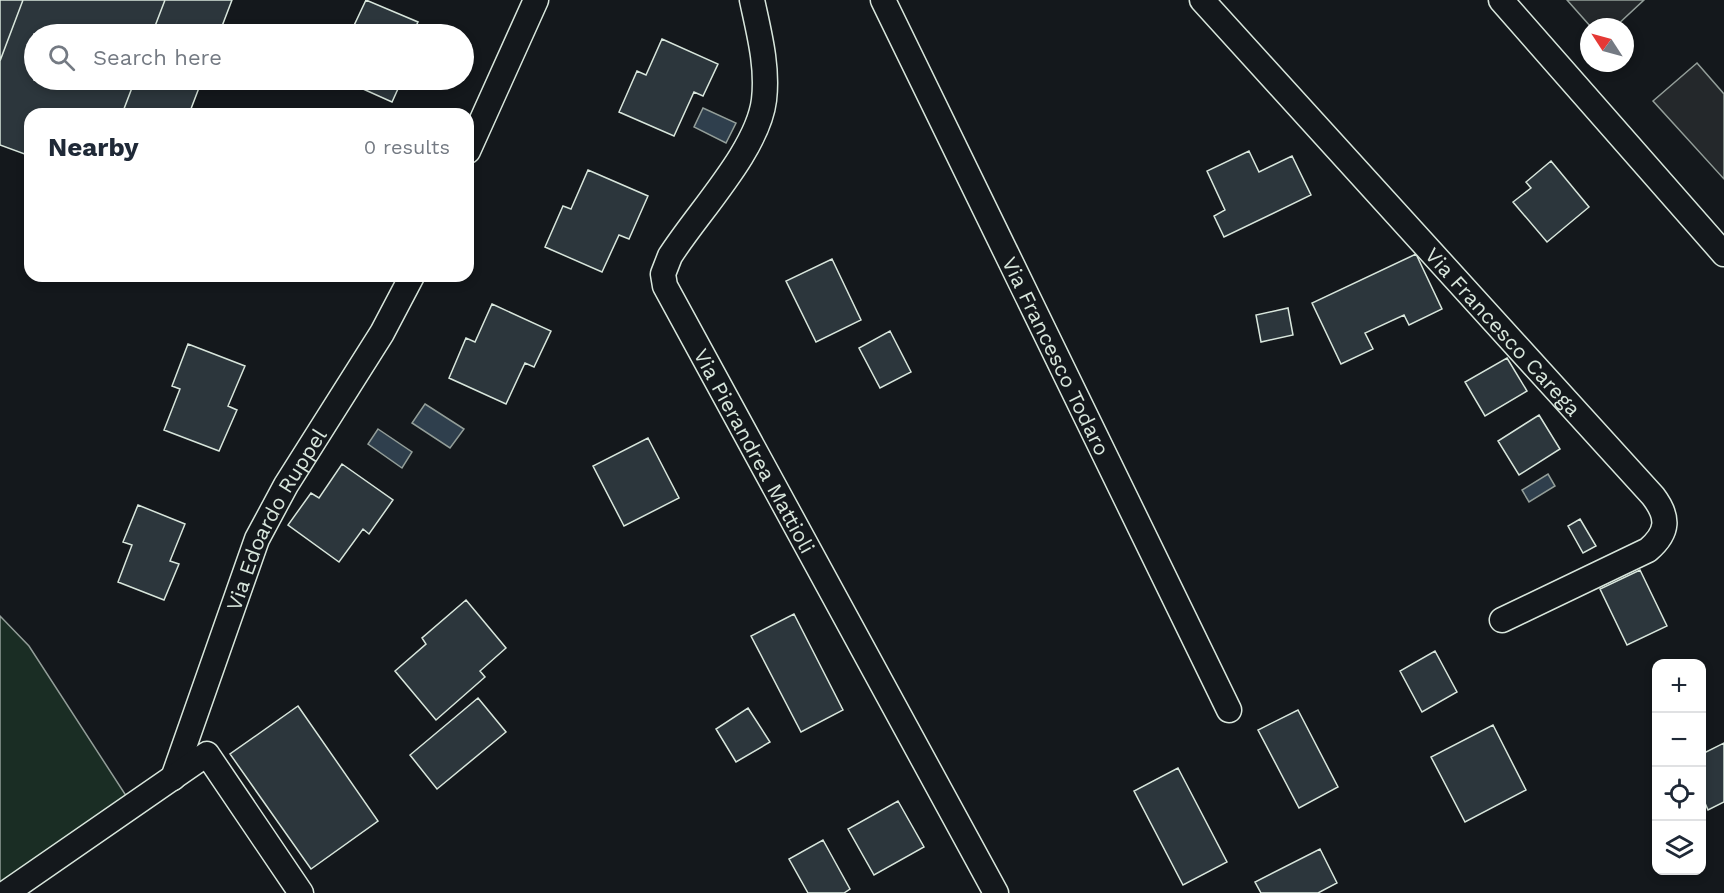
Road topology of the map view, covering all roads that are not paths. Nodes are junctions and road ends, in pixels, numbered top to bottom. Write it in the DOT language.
graph roads {
  1 [pos="536,0"];
  2 [pos="752,0"];
  3 [pos="884,0"];
  4 [pos="1202,0"];
  5 [pos="1501,0"];
  6 [pos="474,138"];
  7 [pos="1724,255"];
  8 [pos="409,282"];
  9 [pos="1502,620"];
  10 [pos="1229,711"];
  11 [pos="173,778"];
  12 [pos="6,893"];
  13 [pos="301,893"];
  14 [pos="996,893"];
  1 -- 6 [label="street"];
  2 -- 14 [label="street, Via Pierandrea Mattioli"];
  3 -- 10 [label="street, Via Francesco Todaro"];
  4 -- 9 [label="street, Via Francesco Carega"];
  5 -- 7 [label="street"];
  8 -- 11 [label="street, Via Edoardo Ruppel"];
  11 -- 12 [label="street"];
  11 -- 13 [label="street"];
}
